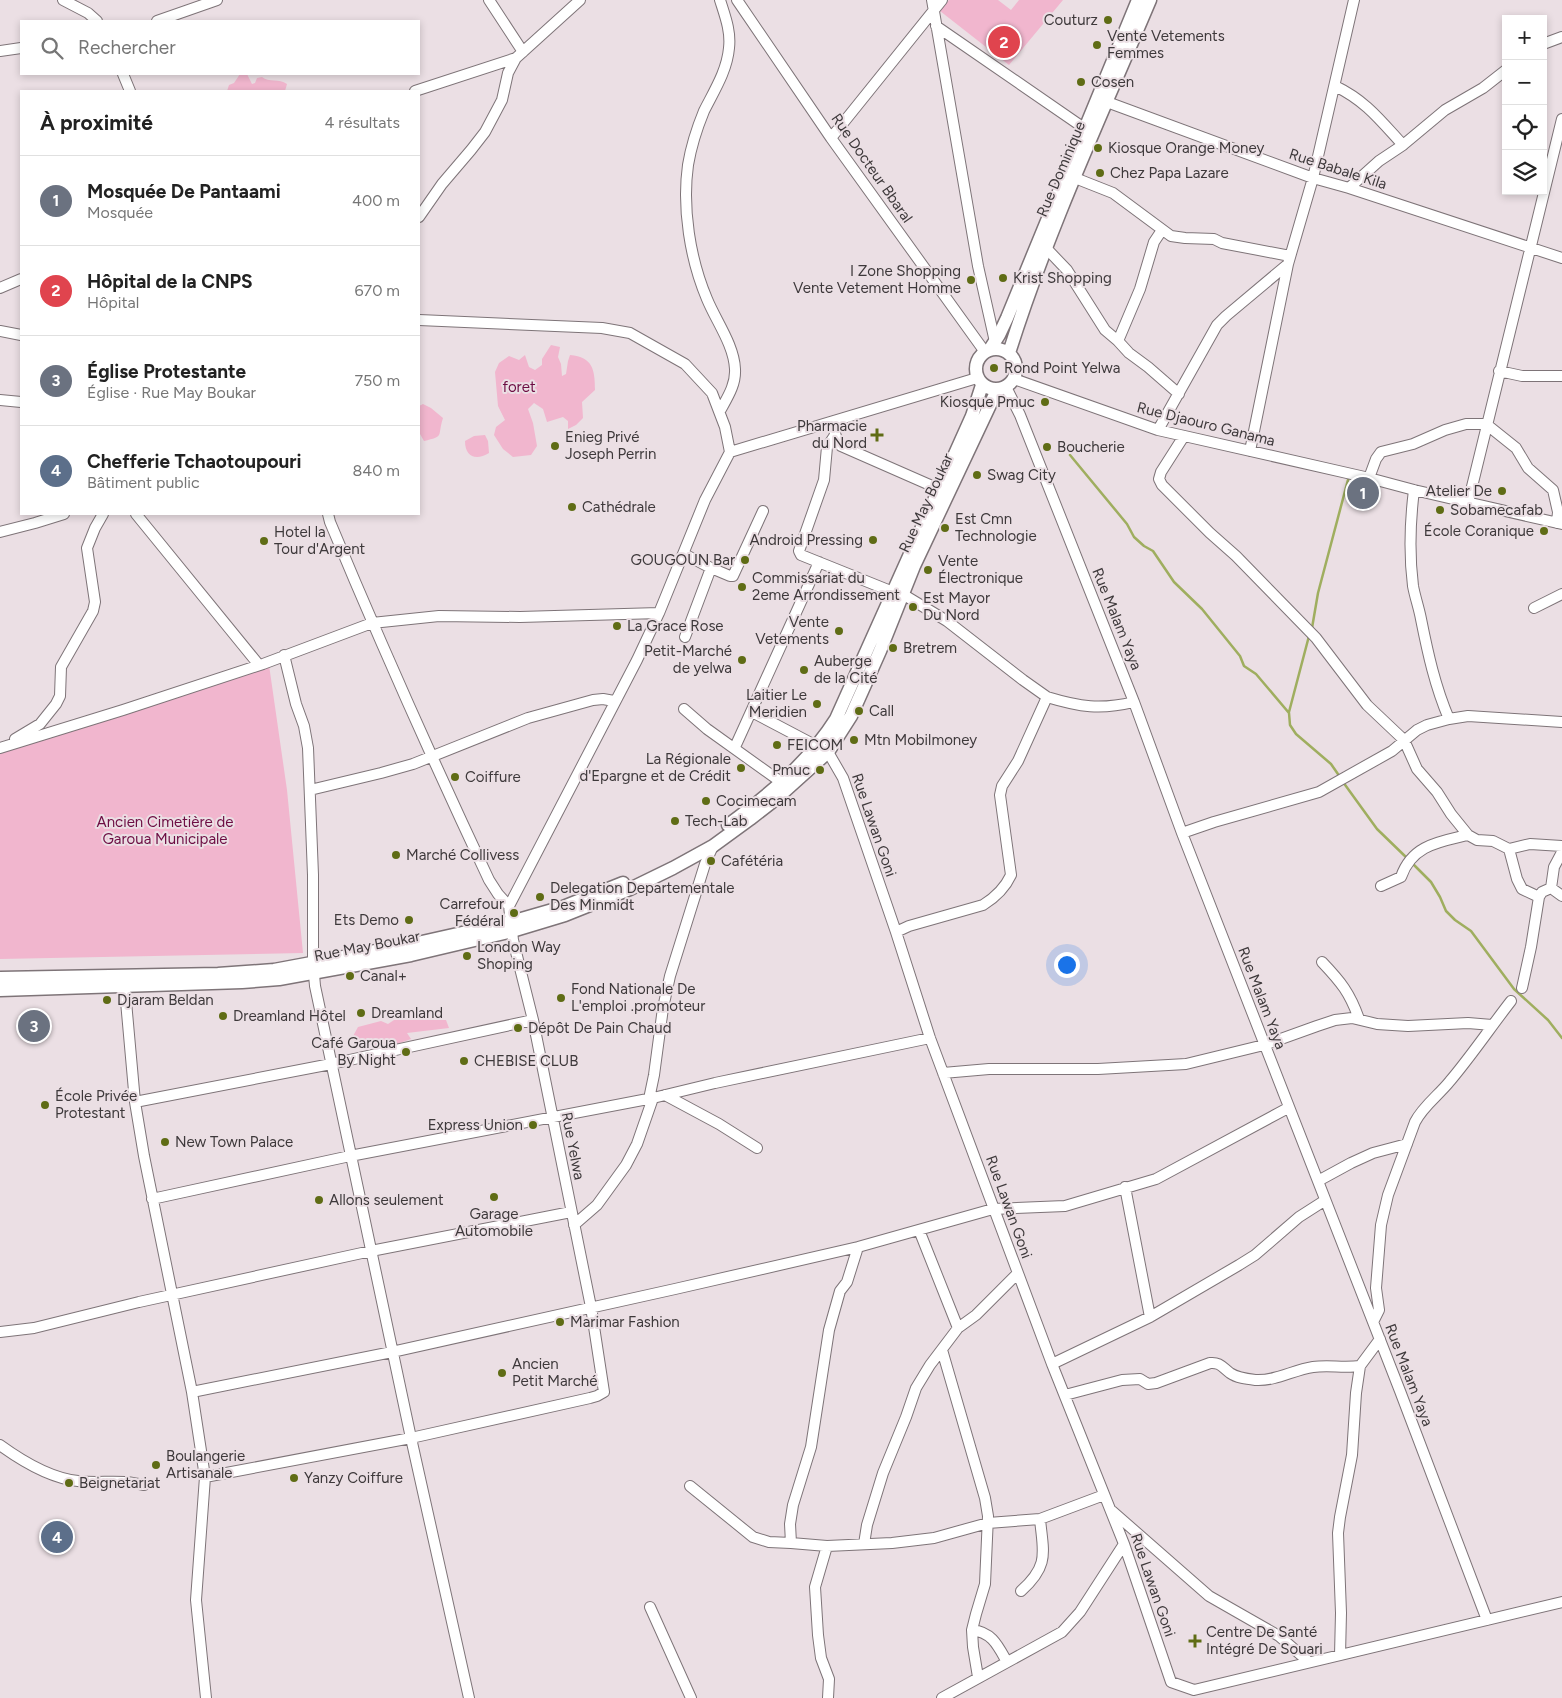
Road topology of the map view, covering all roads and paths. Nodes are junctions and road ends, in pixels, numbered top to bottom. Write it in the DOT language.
graph roads {
  1 [pos="64,0"];
  2 [pos="217,0"];
  3 [pos="489,0"];
  4 [pos="580,0"];
  5 [pos="720,0"];
  6 [pos="737,0"];
  7 [pos="942,0"];
  8 [pos="1138,0"];
  9 [pos="1150,0"];
  10 [pos="1354,0"];
  11 [pos="933,5"];
  12 [pos="96,20"];
  13 [pos="160,20"];
  14 [pos="936,26"];
  15 [pos="1562,37"];
  16 [pos="1547,43"];
  17 [pos="20,48"];
  18 [pos="0,51"];
  19 [pos="519,55"];
  20 [pos="1502,73"];
  21 [pos="123,75"];
  22 [pos="1335,86"];
  23 [pos="130,90"];
  24 [pos="418,90"];
  25 [pos="1101,106"];
  26 [pos="1562,119"];
  27 [pos="1084,128"];
  28 [pos="831,138"];
  29 [pos="1403,145"];
  30 [pos="1074,178"];
  31 [pos="1313,178"];
  32 [pos="1349,188"];
  33 [pos="420,216"];
  34 [pos="1162,230"];
  35 [pos="1531,247"];
  36 [pos="1046,248"];
  37 [pos="1562,258"];
  38 [pos="1289,260"];
  39 [pos="20,279"];
  40 [pos="0,288"];
  41 [pos="420,320"];
  42 [pos="0,331"];
  43 [pos="20,335"];
  44 [pos="1118,341"];
  45 [pos="990,348"];
  46 [pos="1009,353"];
  47 [pos="1499,371"];
  48 [pos="1562,376"];
  49 [pos="980,382"];
  50 [pos="1006,385"];
  51 [pos="1179,394"];
  52 [pos="0,400"];
  53 [pos="20,402"];
  54 [pos="720,411"];
  55 [pos="832,421"];
  56 [pos="1486,424"];
  57 [pos="1158,430"];
  58 [pos="835,435"];
  59 [pos="1184,436"];
  60 [pos="1250,451"];
  61 [pos="730,452"];
  62 [pos="1364,477"];
  63 [pos="939,489"];
  64 [pos="1414,490"];
  65 [pos="1468,502"];
  66 [pos="763,510"];
  67 [pos="61,515"];
  68 [pos="102,515"];
  69 [pos="137,515"];
  70 [pos="328,515"];
  71 [pos="1560,524"];
  72 [pos="0,532"];
  73 [pos="684,554"];
  74 [pos="819,562"];
  75 [pos="711,568"];
  76 [pos="898,593"];
  77 [pos="1562,594"];
  78 [pos="1534,608"];
  79 [pos="658,613"];
  80 [pos="372,623"];
  81 [pos="685,637"];
  82 [pos="284,655"];
  83 [pos="259,665"];
  84 [pos="1047,697"];
  85 [pos="614,701"];
  86 [pos="1134,702"];
  87 [pos="684,710"];
  88 [pos="752,712"];
  89 [pos="1449,719"];
  90 [pos="1562,722"];
  91 [pos="1404,740"];
  92 [pos="1,748"];
  93 [pos="735,748"];
  94 [pos="823,749"];
  95 [pos="431,757"];
  96 [pos="781,782"];
  97 [pos="310,790"];
  98 [pos="1182,834"];
  99 [pos="1468,835"];
  100 [pos="713,846"];
  101 [pos="1562,846"];
  102 [pos="1509,849"];
  103 [pos="1562,852"];
  104 [pos="1381,886"];
  105 [pos="1551,888"];
  106 [pos="1562,896"];
  107 [pos="1539,897"];
  108 [pos="509,906"];
  109 [pos="511,927"];
  110 [pos="896,932"];
  111 [pos="1322,962"];
  112 [pos="313,968"];
  113 [pos="0,978"];
  114 [pos="124,980"];
  115 [pos="1522,988"];
  116 [pos="0,990"];
  117 [pos="1511,1001"];
  118 [pos="1359,1019"];
  119 [pos="533,1020"];
  120 [pos="1492,1025"];
  121 [pos="930,1038"];
  122 [pos="1264,1045"];
  123 [pos="331,1064"];
  124 [pos="943,1073"];
  125 [pos="665,1095"];
  126 [pos="651,1098"];
  127 [pos="136,1102"];
  128 [pos="1288,1108"];
  129 [pos="552,1117"];
  130 [pos="1407,1144"];
  131 [pos="757,1148"];
  132 [pos="350,1156"];
  133 [pos="1318,1181"];
  134 [pos="1125,1187"];
  135 [pos="152,1199"];
  136 [pos="1324,1201"];
  137 [pos="993,1209"];
  138 [pos="571,1212"];
  139 [pos="574,1225"];
  140 [pos="919,1230"];
  141 [pos="858,1247"];
  142 [pos="372,1251"];
  143 [pos="1018,1273"];
  144 [pos="172,1295"];
  145 [pos="591,1307"];
  146 [pos="1150,1317"];
  147 [pos="1373,1322"];
  148 [pos="958,1328"];
  149 [pos="0,1332"];
  150 [pos="1380,1339"];
  151 [pos="942,1350"];
  152 [pos="392,1352"];
  153 [pos="1052,1364"];
  154 [pos="1360,1366"];
  155 [pos="192,1392"];
  156 [pos="1064,1395"];
  157 [pos="410,1438"];
  158 [pos="0,1445"];
  159 [pos="205,1477"];
  160 [pos="144,1485"];
  161 [pos="690,1486"];
  162 [pos="1104,1495"];
  163 [pos="1110,1510"];
  164 [pos="1040,1518"];
  165 [pos="988,1523"];
  166 [pos="791,1542"];
  167 [pos="864,1544"];
  168 [pos="1124,1544"];
  169 [pos="827,1546"];
  170 [pos="1021,1591"];
  171 [pos="1562,1602"];
  172 [pos="650,1607"];
  173 [pos="1487,1620"];
  174 [pos="972,1630"];
  175 [pos="1340,1655"];
  176 [pos="1007,1662"];
  177 [pos="1309,1662"];
  178 [pos="978,1677"];
  179 [pos="206,1698"];
  180 [pos="469,1698"];
  181 [pos="691,1698"];
  182 [pos="828,1698"];
  183 [pos="942,1698"];
  1 -- 12 [label="street"];
  2 -- 13 [label="street"];
  3 -- 19 [label="street"];
  4 -- 19 [label="street"];
  5 -- 54 [label="street"];
  6 -- 28 [label="street, Rue Docteur Bbaral"];
  7 -- 11 [label="street"];
  8 -- 25 [label="main road, Rue Dominique"];
  9 -- 25 [label="main road, Rue Dominique"];
  10 -- 22 [label="street"];
  11 -- 14 [label="street"];
  11 -- 28 [label="street"];
  14 -- 27 [label="street"];
  14 -- 45 [label="street"];
  15 -- 16 [label="street"];
  17 -- 18 [label="street"];
  19 -- 24 [label="street"];
  19 -- 33 [label="street"];
  20 -- 29 [label="street"];
  21 -- 23 [label="street"];
  22 -- 29 [label="street"];
  22 -- 31 [label="street"];
  25 -- 27 [label="main road, Rue Dominique"];
  25 -- 30 [label="main road, Rue Dominique"];
  25 -- 31 [label="street, Rue Babale Kila"];
  26 -- 35 [label="street"];
  27 -- 45 [label="main road, Rue Dominique"];
  28 -- 45 [label="street, Rue Docteur Bbaral"];
  29 -- 32 [label="street"];
  30 -- 34 [label="street"];
  30 -- 36 [label="main road, Rue Dominique"];
  31 -- 32 [label="street, Rue Babale Kila"];
  31 -- 38 [label="street"];
  32 -- 35 [label="street, Rue Babale Kila"];
  34 -- 38 [label="street"];
  34 -- 44 [label="street"];
  35 -- 37 [label="street, Rue Babale Kila"];
  35 -- 47 [label="street"];
  36 -- 44 [label="street"];
  36 -- 46 [label="main road, Rue Dominique"];
  38 -- 51 [label="street"];
  38 -- 60 [label="street"];
  39 -- 40 [label="street"];
  41 -- 54 [label="street"];
  42 -- 43 [label="street"];
  44 -- 51 [label="street"];
  45 -- 46 [label="main road"];
  45 -- 49 [label="main road"];
  46 -- 50 [label="main road"];
  47 -- 48 [label="street"];
  47 -- 56 [label="street"];
  49 -- 50 [label="main road"];
  49 -- 55 [label="street"];
  49 -- 63 [label="main road, Rue May Boukar"];
  50 -- 57 [label="street, Rue Djaouro Ganama"];
  50 -- 76 [label="main road, Rue May Boukar"];
  50 -- 86 [label="street, Rue Malam Yaya"];
  51 -- 57 [label="street"];
  52 -- 53 [label="street"];
  54 -- 61 [label="street"];
  55 -- 58 [label="street"];
  55 -- 61 [label="street"];
  56 -- 62 [label="street"];
  56 -- 65 [label="street"];
  56 -- 71 [label="street"];
  57 -- 59 [label="street, Rue Djaouro Ganama"];
  58 -- 63 [label="street"];
  58 -- 74 [label="street"];
  59 -- 60 [label="street, Rue Djaouro Ganama"];
  59 -- 91 [label="street"];
  60 -- 62 [label="street, Rue Djaouro Ganama"];
  61 -- 73 [label="street"];
  62 -- 64 [label="street"];
  63 -- 76 [label="main road, Rue May Boukar"];
  64 -- 65 [label="street"];
  64 -- 89 [label="street"];
  65 -- 71 [label="street"];
  66 -- 75 [label="street"];
  67 -- 72 [label="street"];
  68 -- 92 [label="street"];
  69 -- 83 [label="street"];
  70 -- 80 [label="street"];
  73 -- 75 [label="street"];
  73 -- 79 [label="street"];
  74 -- 76 [label="street"];
  74 -- 88 [label="street"];
  75 -- 81 [label="street"];
  76 -- 84 [label="street"];
  76 -- 94 [label="main road, Rue May Boukar"];
  77 -- 78 [label="street"];
  79 -- 80 [label="street"];
  79 -- 85 [label="street"];
  80 -- 82 [label="street"];
  80 -- 95 [label="street"];
  82 -- 83 [label="street"];
  82 -- 97 [label="street"];
  83 -- 92 [label="street"];
  84 -- 86 [label="street"];
  84 -- 110 [label="street"];
  85 -- 95 [label="street"];
  85 -- 108 [label="street"];
  86 -- 98 [label="street, Rue Malam Yaya"];
  87 -- 93 [label="street"];
  88 -- 93 [label="street"];
  88 -- 94 [label="street"];
  89 -- 90 [label="street"];
  89 -- 91 [label="street"];
  91 -- 98 [label="street"];
  91 -- 99 [label="street"];
  93 -- 96 [label="street"];
  94 -- 96 [label="main road, Rue May Boukar"];
  94 -- 100 [label="main road, Rue May Boukar"];
  94 -- 110 [label="street, Rue Lawan Goni"];
  95 -- 97 [label="street"];
  95 -- 108 [label="street"];
  96 -- 109 [label="main road, Rue May Boukar"];
  97 -- 112 [label="street"];
  98 -- 122 [label="street, Rue Malam Yaya"];
  99 -- 102 [label="street"];
  99 -- 104 [label="street"];
  100 -- 109 [label="main road, Rue May Boukar"];
  100 -- 126 [label="street"];
  101 -- 102 [label="street"];
  102 -- 107 [label="street"];
  103 -- 105 [label="street"];
  105 -- 106 [label="street"];
  105 -- 107 [label="street"];
  107 -- 115 [label="street"];
  108 -- 109 [label="street, Rue Yelwa"];
  109 -- 112 [label="main road, Rue May Boukar"];
  109 -- 119 [label="street, Rue Yelwa"];
  110 -- 121 [label="street, Rue Lawan Goni"];
  111 -- 118 [label="street"];
  112 -- 114 [label="main road, Rue May Boukar"];
  112 -- 123 [label="street"];
  113 -- 114 [label="main road, Rue May Boukar"];
  114 -- 116 [label="main road, Rue May Boukar"];
  114 -- 127 [label="street"];
  117 -- 120 [label="street"];
  118 -- 120 [label="street"];
  118 -- 122 [label="street"];
  119 -- 123 [label="street"];
  119 -- 129 [label="street, Rue Yelwa"];
  120 -- 130 [label="street"];
  121 -- 124 [label="street, Rue Lawan Goni"];
  121 -- 125 [label="street"];
  122 -- 124 [label="street"];
  122 -- 128 [label="street, Rue Malam Yaya"];
  123 -- 127 [label="street"];
  123 -- 132 [label="street"];
  124 -- 137 [label="street, Rue Lawan Goni"];
  125 -- 126 [label="street"];
  125 -- 131 [label="street"];
  126 -- 129 [label="street"];
  126 -- 139 [label="street"];
  127 -- 135 [label="street"];
  128 -- 133 [label="street, Rue Malam Yaya"];
  128 -- 134 [label="street"];
  129 -- 132 [label="street"];
  129 -- 138 [label="street, Rue Yelwa"];
  130 -- 133 [label="street"];
  130 -- 147 [label="street"];
  132 -- 135 [label="street"];
  132 -- 142 [label="street"];
  133 -- 136 [label="street, Rue Malam Yaya"];
  134 -- 137 [label="street"];
  134 -- 146 [label="street"];
  135 -- 144 [label="street"];
  136 -- 146 [label="street"];
  136 -- 147 [label="street, Rue Malam Yaya"];
  137 -- 140 [label="street"];
  137 -- 143 [label="street, Rue Lawan Goni"];
  138 -- 139 [label="street, Rue Yelwa"];
  138 -- 142 [label="street"];
  139 -- 145 [label="street, Rue Yelwa"];
  140 -- 141 [label="street"];
  140 -- 148 [label="street"];
  141 -- 145 [label="street"];
  141 -- 166 [label="street"];
  142 -- 144 [label="street"];
  142 -- 152 [label="street"];
  143 -- 148 [label="street"];
  143 -- 153 [label="street, Rue Lawan Goni"];
  144 -- 149 [label="street"];
  144 -- 155 [label="street"];
  145 -- 152 [label="street"];
  145 -- 157 [label="street, Rue Yelwa"];
  146 -- 153 [label="street"];
  147 -- 150 [label="street, Rue Malam Yaya"];
  148 -- 151 [label="street"];
  150 -- 154 [label="street"];
  150 -- 173 [label="street, Rue Malam Yaya"];
  151 -- 165 [label="street"];
  151 -- 167 [label="street"];
  152 -- 155 [label="street"];
  152 -- 157 [label="street"];
  153 -- 156 [label="street, Rue Lawan Goni"];
  154 -- 156 [label="street"];
  154 -- 175 [label="street"];
  155 -- 159 [label="street"];
  156 -- 162 [label="street, Rue Lawan Goni"];
  157 -- 159 [label="street"];
  157 -- 180 [label="street"];
  158 -- 160 [label="street"];
  159 -- 179 [label="street"];
  161 -- 166 [label="street"];
  162 -- 163 [label="street, Rue Lawan Goni"];
  162 -- 164 [label="street"];
  163 -- 168 [label="street, Rue Lawan Goni"];
  163 -- 177 [label="street"];
  164 -- 165 [label="street"];
  164 -- 170 [label="street"];
  165 -- 167 [label="street"];
  165 -- 174 [label="street"];
  166 -- 169 [label="street"];
  167 -- 169 [label="street"];
  168 -- 176 [label="street"];
  168 -- 177 [label="street, Rue Lawan Goni"];
  169 -- 182 [label="street"];
  171 -- 173 [label="street"];
  172 -- 181 [label="street"];
  173 -- 175 [label="street"];
  174 -- 176 [label="street"];
  174 -- 178 [label="street"];
  175 -- 177 [label="street"];
  176 -- 178 [label="street"];
  178 -- 183 [label="street"];
}
